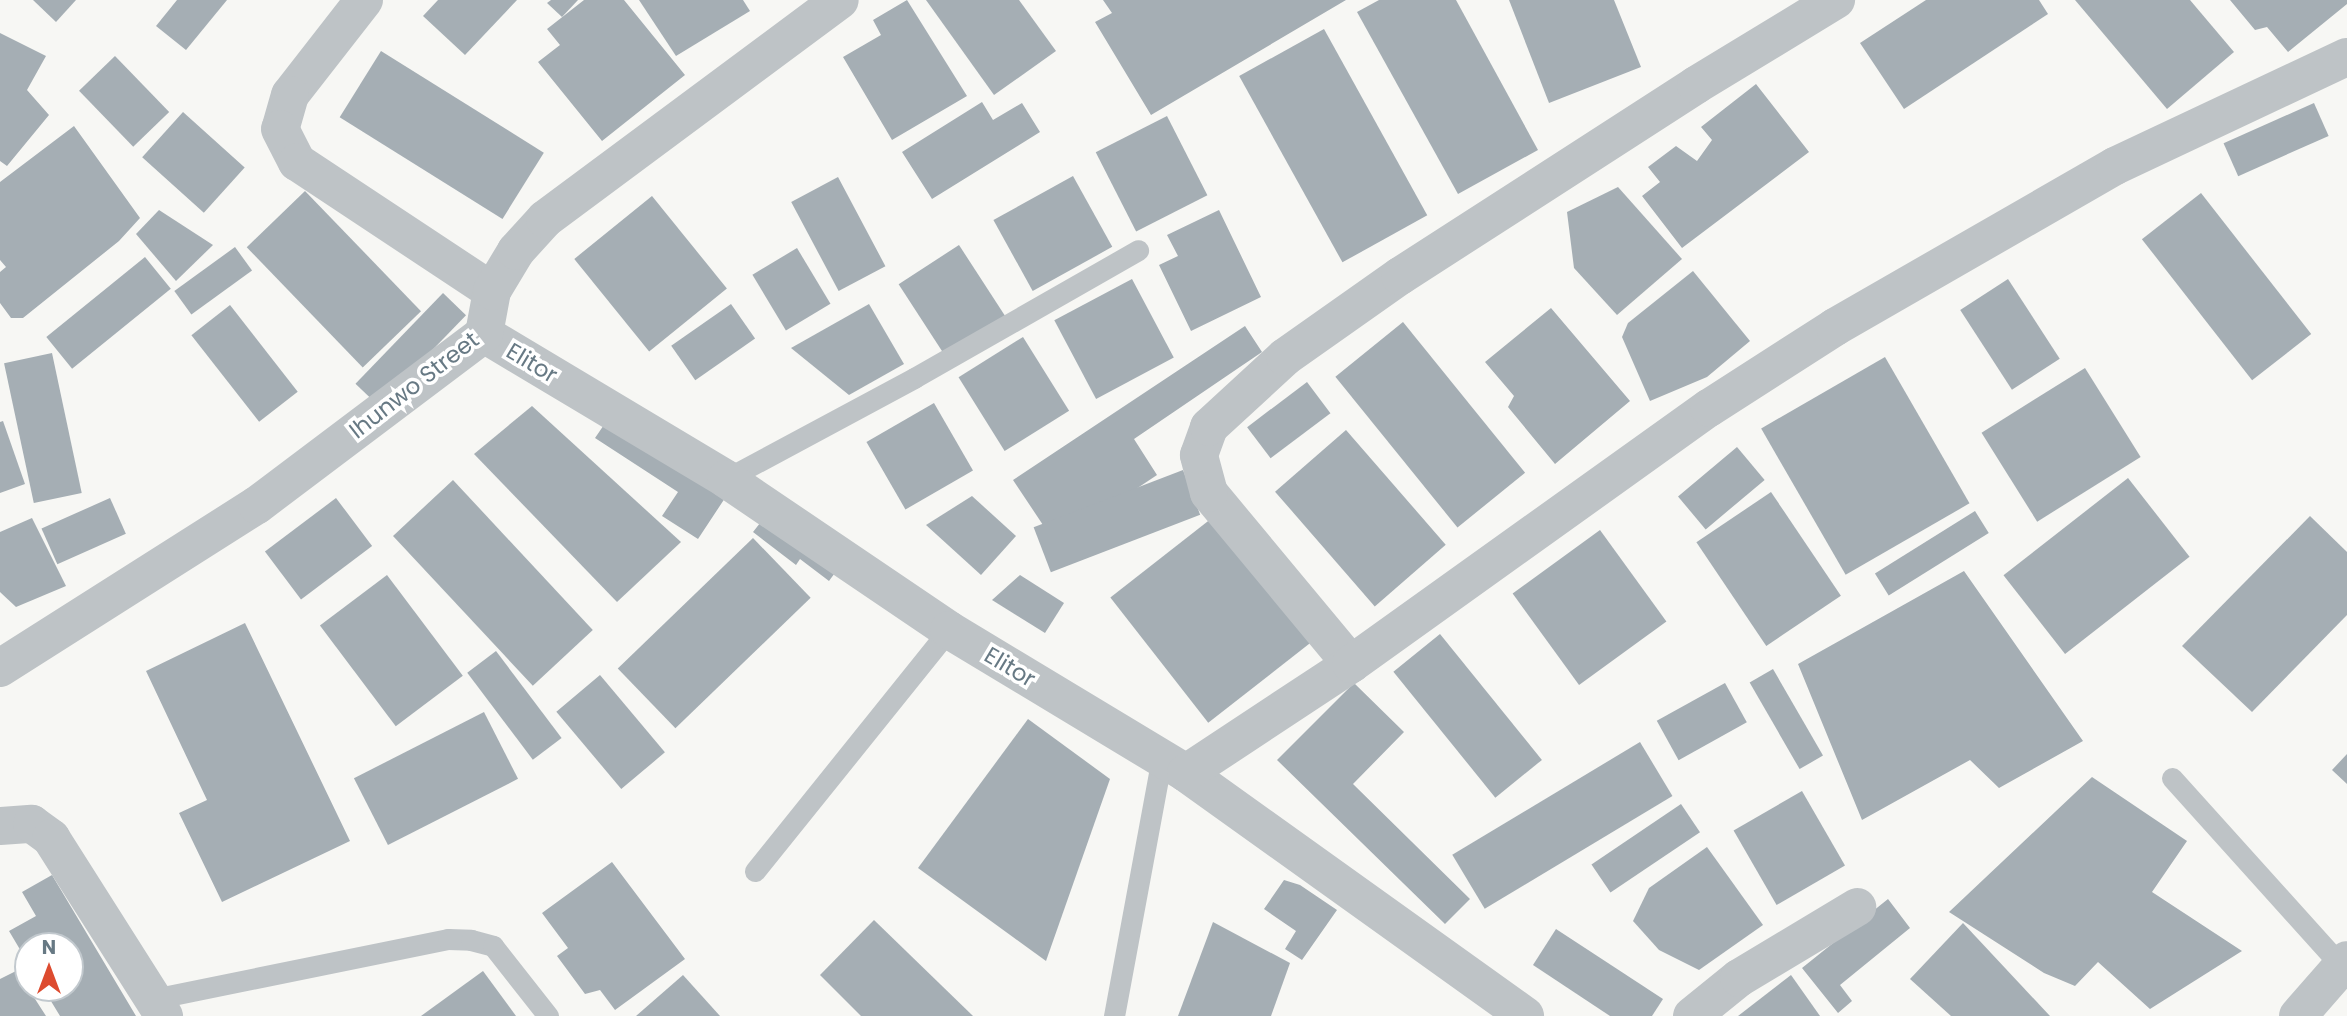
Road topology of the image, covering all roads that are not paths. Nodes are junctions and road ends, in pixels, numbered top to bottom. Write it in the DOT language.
graph roads {
  1 [pos="363,0"];
  2 [pos="840,0"];
  3 [pos="1836,0"];
  4 [pos="2347,57"];
  5 [pos="1138,250"];
  6 [pos="492,291"];
  7 [pos="484,334"];
  8 [pos="726,479"];
  9 [pos="948,630"];
  10 [pos="1351,664"];
  11 [pos="0,668"];
  12 [pos="1174,766"];
  13 [pos="2172,778"];
  14 [pos="0,826"];
  15 [pos="755,871"];
  16 [pos="1857,906"];
  17 [pos="2344,963"];
  18 [pos="159,1007"];
  19 [pos="548,1016"];
  20 [pos="1114,1016"];
  21 [pos="1525,1016"];
  22 [pos="1692,1016"];
  23 [pos="2298,1016"];
  1 -- 6 [label="street"];
  2 -- 6 [label="street, Ihunwo Street"];
  3 -- 10 [label="street"];
  4 -- 10 [label="street"];
  5 -- 8 [label="lane"];
  6 -- 7 [label="street, Ihunwo Street"];
  7 -- 8 [label="street, Elitor"];
  7 -- 11 [label="street, Ihunwo Street"];
  8 -- 9 [label="street, Elitor"];
  9 -- 12 [label="street, Elitor"];
  9 -- 15 [label="lane"];
  10 -- 12 [label="street"];
  12 -- 20 [label="lane"];
  12 -- 21 [label="street, Elitor"];
  13 -- 17 [label="lane"];
  14 -- 18 [label="street"];
  16 -- 22 [label="street"];
  17 -- 23 [label="street"];
  18 -- 19 [label="lane"];
}
